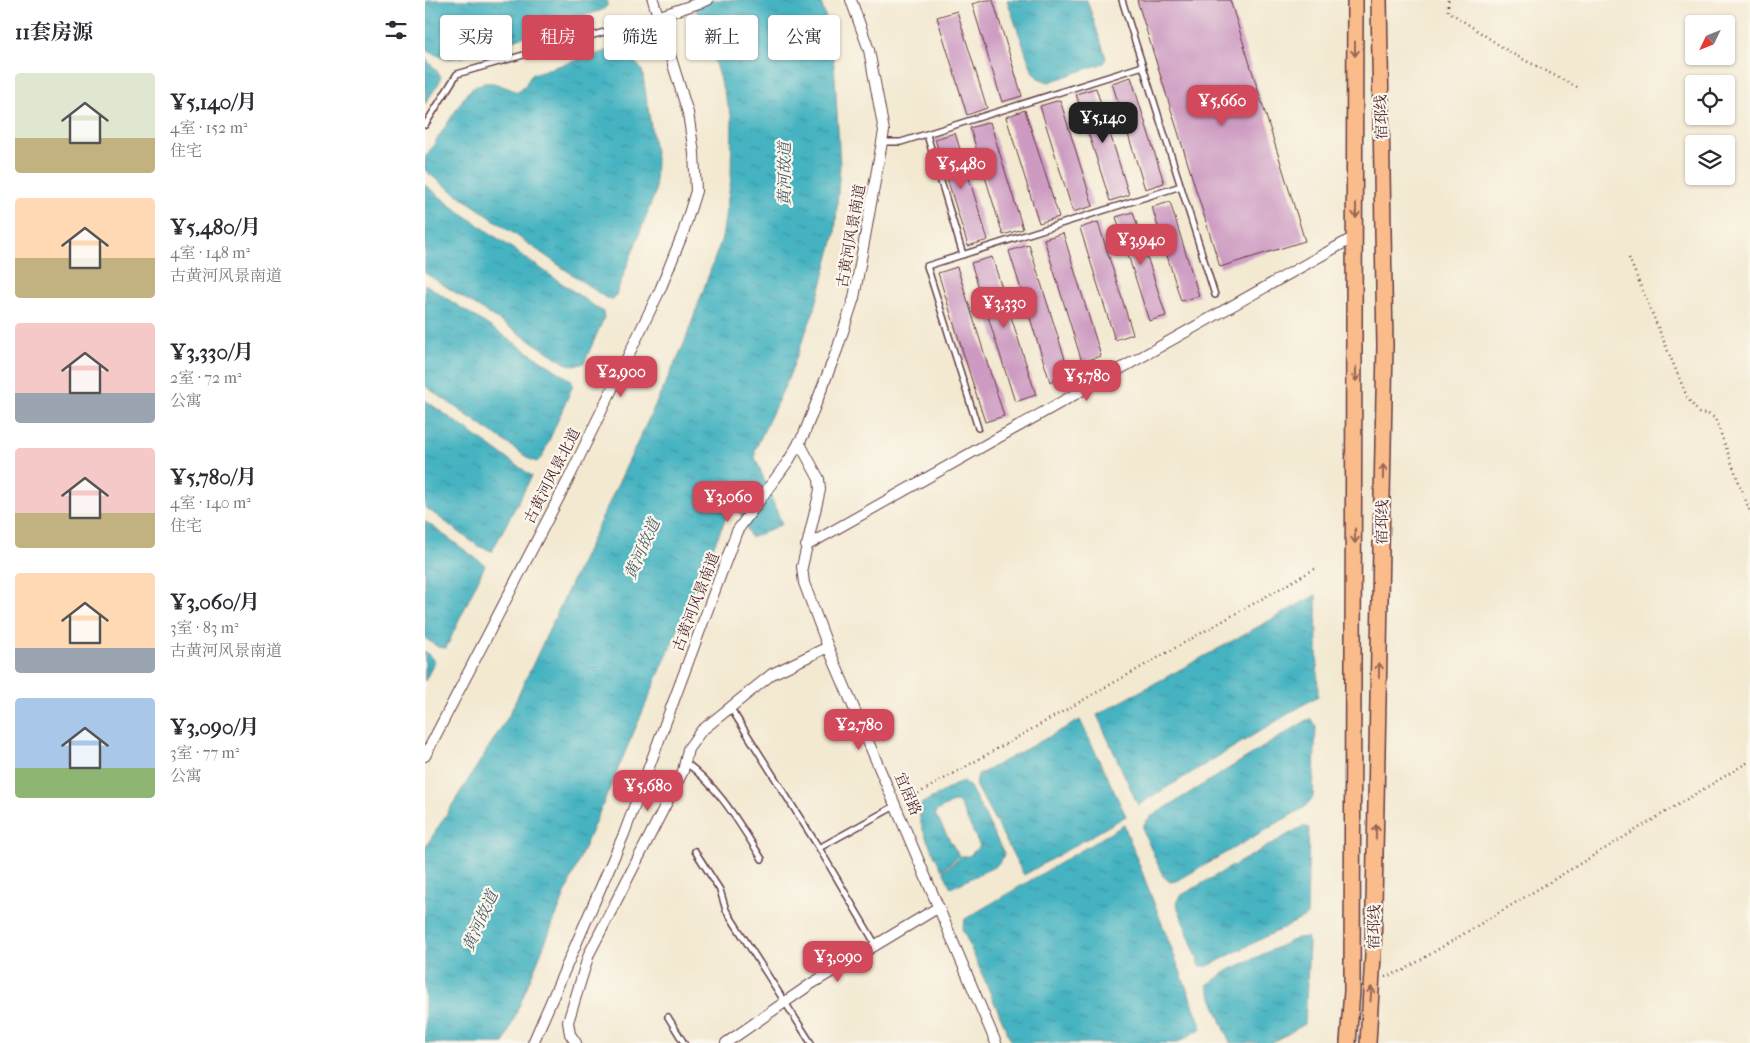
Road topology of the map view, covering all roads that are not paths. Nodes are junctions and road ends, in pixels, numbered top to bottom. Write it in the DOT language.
graph roads {
  1 [pos="653,0"];
  2 [pos="708,0"];
  3 [pos="851,0"];
  4 [pos="1122,0"];
  5 [pos="1355,0"];
  6 [pos="1379,0"];
  7 [pos="657,15"];
  8 [pos="664,15"];
  9 [pos="604,32"];
  10 [pos="671,60"];
  11 [pos="1143,66"];
  12 [pos="425,125"];
  13 [pos="927,134"];
  14 [pos="883,142"];
  15 [pos="1181,186"];
  16 [pos="1356,236"];
  17 [pos="963,255"];
  18 [pos="1215,294"];
  19 [pos="977,428"];
  20 [pos="799,442"];
  21 [pos="807,546"];
  22 [pos="828,646"];
  23 [pos="730,707"];
  24 [pos="425,756"];
  25 [pos="685,762"];
  26 [pos="897,805"];
  27 [pos="819,848"];
  28 [pos="695,851"];
  29 [pos="762,859"];
  30 [pos="939,906"];
  31 [pos="876,945"];
  32 [pos="785,1002"];
  33 [pos="668,1017"];
  34 [pos="993,1042"];
  35 [pos="533,1043"];
  36 [pos="576,1043"];
  37 [pos="684,1043"];
  38 [pos="726,1043"];
  39 [pos="811,1043"];
  40 [pos="1349,1043"];
  41 [pos="1367,1043"];
  1 -- 7 [label="street, 古黄河风景北道"];
  2 -- 8 [label="street"];
  3 -- 14 [label="street, 古黄河风景南道"];
  4 -- 11 [label="lane"];
  5 -- 16 [label="main road, 宿邳线, one-way"];
  41 -- 6 [label="main road, 宿邳线, one-way"];
  9 -- 12 [label="lane"];
  10 -- 24 [label="street, 古黄河风景北道"];
  11 -- 13 [label="lane"];
  11 -- 15 [label="lane"];
  13 -- 14 [label="lane"];
  13 -- 17 [label="lane"];
  14 -- 20 [label="street, 古黄河风景南道"];
  15 -- 17 [label="lane"];
  15 -- 18 [label="lane"];
  16 -- 21 [label="street"];
  16 -- 40 [label="main road, 宿邳线, one-way"];
  17 -- 19 [label="lane"];
  20 -- 21 [label="street, 宜居路"];
  20 -- 35 [label="street, 古黄河风景南道"];
  21 -- 22 [label="street, 宜居路"];
  22 -- 23 [label="street"];
  22 -- 26 [label="street, 宜居路"];
  23 -- 25 [label="street"];
  23 -- 27 [label="lane"];
  25 -- 29 [label="lane"];
  25 -- 36 [label="street"];
  26 -- 27 [label="lane"];
  26 -- 30 [label="street, 宜居路"];
  27 -- 31 [label="lane"];
  28 -- 32 [label="lane"];
  30 -- 31 [label="street"];
  30 -- 34 [label="street, 宜居路"];
  31 -- 32 [label="street"];
  32 -- 38 [label="street"];
  32 -- 39 [label="lane"];
  33 -- 37 [label="lane"];
}
